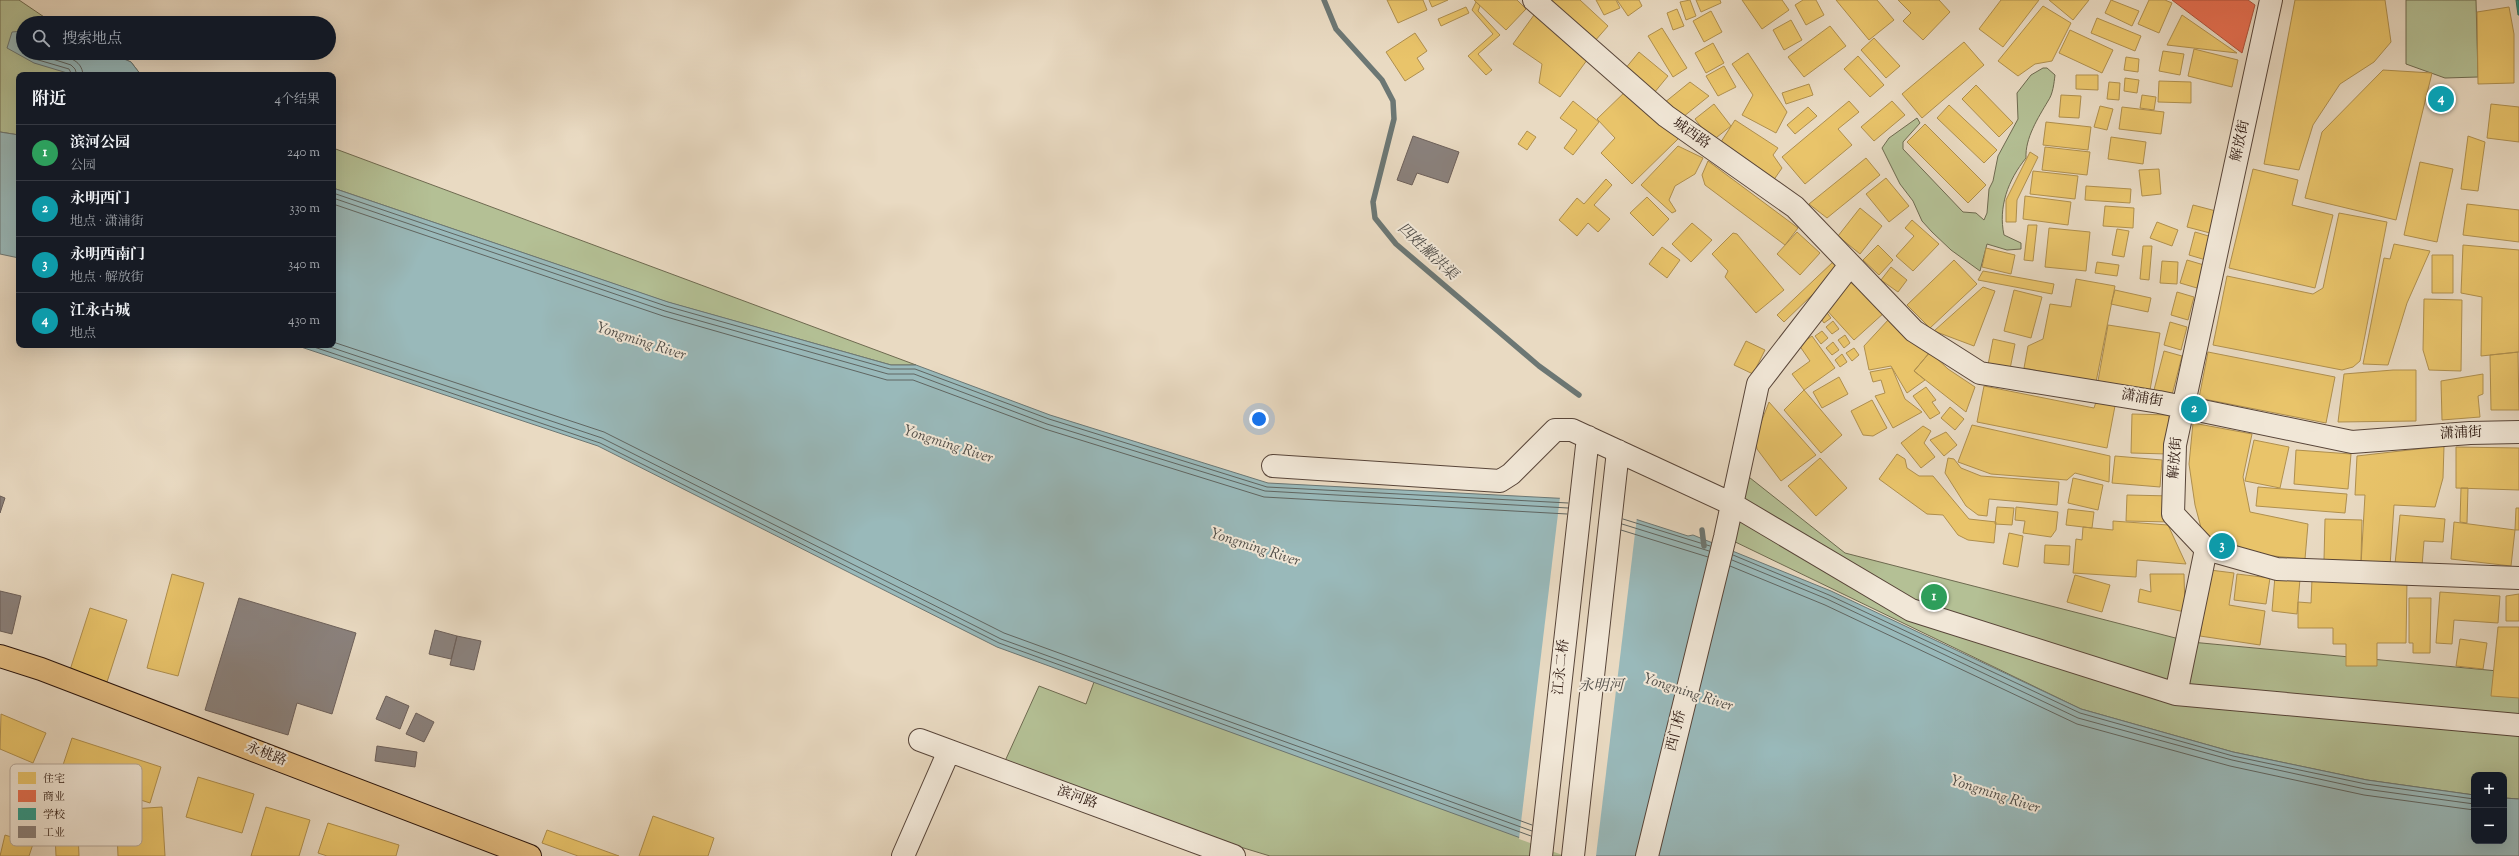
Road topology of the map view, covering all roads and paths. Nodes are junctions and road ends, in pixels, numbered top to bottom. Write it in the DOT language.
graph roads {
  1 [pos="1534,0"];
  2 [pos="2271,0"];
  3 [pos="1850,265"];
  4 [pos="2184,407"];
  5 [pos="2519,432"];
  6 [pos="1588,438"];
  7 [pos="1618,451"];
  8 [pos="1273,466"];
  9 [pos="1732,504"];
  10 [pos="2206,549"];
  11 [pos="2519,578"];
  12 [pos="0,656"];
  13 [pos="2176,694"];
  14 [pos="2519,725"];
  15 [pos="920,740"];
  16 [pos="949,751"];
  17 [pos="530,856"];
  18 [pos="903,856"];
  19 [pos="1234,856"];
  20 [pos="1541,856"];
  21 [pos="1573,856"];
  22 [pos="1647,856"];
  1 -- 3 [label="street, 城西路"];
  2 -- 4 [label="street, 解放街"];
  3 -- 4 [label="street, 潇浦街"];
  3 -- 9 [label="street, 西门桥"];
  4 -- 5 [label="street, 潇浦街"];
  4 -- 10 [label="street, 解放街"];
  6 -- 7 [label="street"];
  6 -- 8 [label="street"];
  6 -- 20 [label="street, 江永二桥"];
  7 -- 9 [label="street"];
  7 -- 21 [label="street"];
  9 -- 13 [label="street"];
  9 -- 22 [label="street, 西门桥"];
  10 -- 11 [label="street"];
  10 -- 13 [label="street"];
  12 -- 17 [label="main road, 永桃路"];
  13 -- 14 [label="street"];
  15 -- 16 [label="street, 滨河路"];
  16 -- 18 [label="street"];
  16 -- 19 [label="street, 滨河路"];
}
